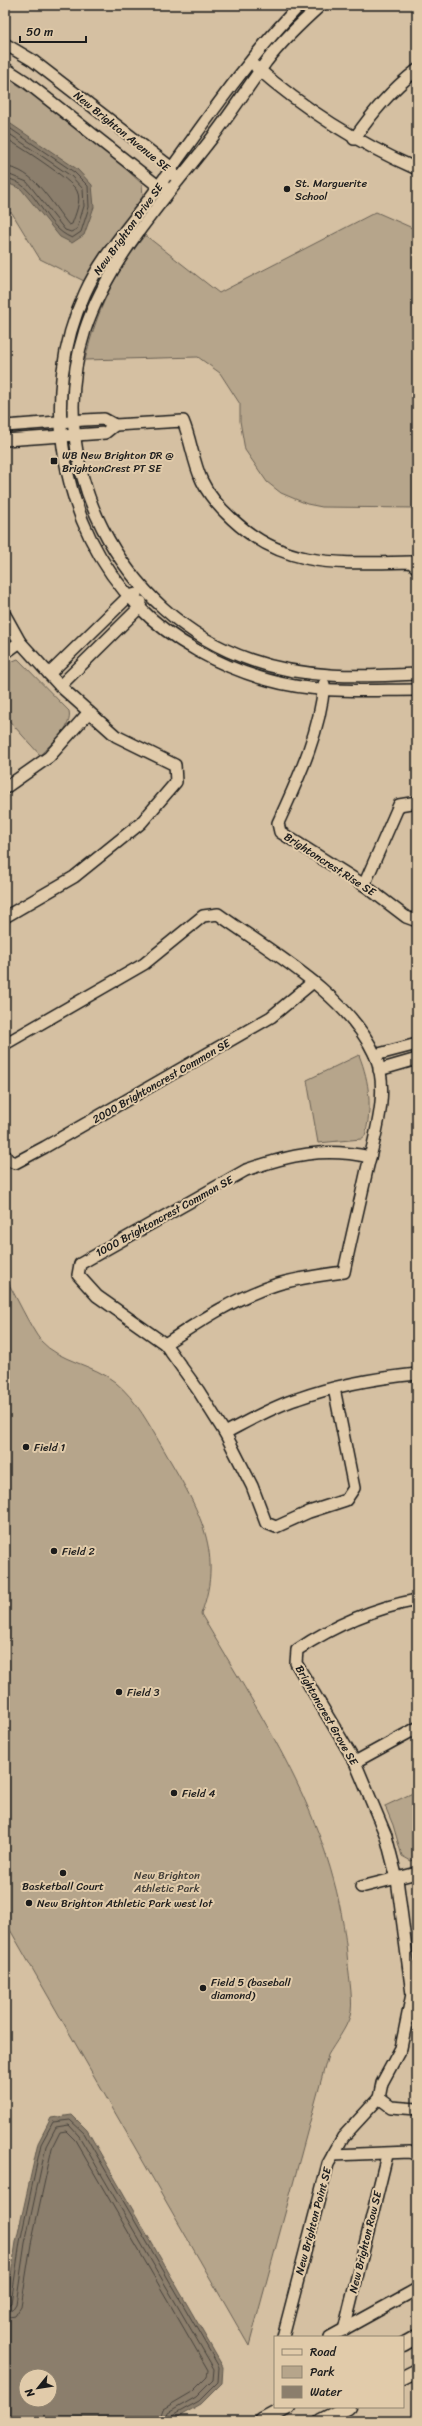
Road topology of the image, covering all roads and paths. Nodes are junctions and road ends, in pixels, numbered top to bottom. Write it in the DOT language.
graph roads {
  1 [pos="300,5"];
  2 [pos="321,5"];
  3 [pos="5,44"];
  4 [pos="249,62"];
  5 [pos="5,68"];
  6 [pos="417,70"];
  7 [pos="260,71"];
  8 [pos="354,139"];
  9 [pos="172,168"];
  10 [pos="417,169"];
  11 [pos="176,185"];
  12 [pos="158,186"];
  13 [pos="74,420"];
  14 [pos="60,422"];
  15 [pos="115,425"];
  16 [pos="5,426"];
  17 [pos="61,437"];
  18 [pos="75,437"];
  19 [pos="5,440"];
  20 [pos="417,568"];
  21 [pos="144,591"];
  22 [pos="129,596"];
  23 [pos="139,608"];
  24 [pos="5,615"];
  25 [pos="20,642"];
  26 [pos="5,653"];
  27 [pos="49,674"];
  28 [pos="417,674"];
  29 [pos="324,675"];
  30 [pos="60,686"];
  31 [pos="323,690"];
  32 [pos="417,690"];
  33 [pos="89,712"];
  34 [pos="5,788"];
  35 [pos="417,802"];
  36 [pos="364,885"];
  37 [pos="5,917"];
  38 [pos="417,921"];
  39 [pos="313,982"];
  40 [pos="5,1044"];
  41 [pos="417,1044"];
  42 [pos="375,1055"];
  43 [pos="417,1059"];
  44 [pos="379,1070"];
  45 [pos="5,1155"];
  46 [pos="370,1157"];
  47 [pos="165,1344"];
  48 [pos="417,1374"];
  49 [pos="334,1388"];
  50 [pos="225,1433"];
  51 [pos="417,1600"];
  52 [pos="417,1728"];
  53 [pos="355,1762"];
  54 [pos="417,1873"];
  55 [pos="397,1879"];
  56 [pos="361,1887"];
  57 [pos="415,1994"];
  58 [pos="379,2098"];
  59 [pos="417,2109"];
  60 [pos="387,2154"];
  61 [pos="333,2155"];
  62 [pos="417,2155"];
  63 [pos="417,2289"];
  64 [pos="344,2330"];
  65 [pos="283,2336"];
  66 [pos="332,2336"];
  67 [pos="417,2337"];
  68 [pos="404,2344"];
  69 [pos="417,2371"];
  70 [pos="404,2378"];
  71 [pos="286,2408"];
  72 [pos="346,2408"];
  73 [pos="262,2421"];
  74 [pos="321,2421"];
  1 -- 4 [label="street, New Brighton Drive SE"];
  2 -- 7 [label="street, New Brighton Drive SE"];
  3 -- 9 [label="street, New Brighton Avenue SE"];
  4 -- 7 [label="street"];
  4 -- 9 [label="street, New Brighton Drive SE"];
  5 -- 12 [label="street, New Brighton Avenue SE"];
  6 -- 8 [label="street"];
  7 -- 8 [label="street"];
  7 -- 11 [label="street, New Brighton Drive SE"];
  8 -- 10 [label="street"];
  9 -- 11 [label="street, New Brighton Avenue SE"];
  9 -- 12 [label="street, New Brighton Drive SE"];
  11 -- 12 [label="street, New Brighton Avenue SE"];
  11 -- 13 [label="street, New Brighton Drive SE"];
  12 -- 14 [label="street, New Brighton Drive SE"];
  13 -- 14 [label="street"];
  13 -- 15 [label="street"];
  13 -- 18 [label="street, New Brighton Drive SE"];
  14 -- 16 [label="street"];
  14 -- 17 [label="street, New Brighton Drive SE"];
  15 -- 18 [label="street"];
  15 -- 20 [label="street"];
  17 -- 18 [label="street"];
  17 -- 19 [label="street"];
  17 -- 22 [label="street, New Brighton Drive SE"];
  18 -- 21 [label="street, New Brighton Drive SE"];
  21 -- 22 [label="street"];
  21 -- 23 [label="street"];
  21 -- 29 [label="street, New Brighton Drive SE"];
  22 -- 23 [label="street, New Brighton Drive SE"];
  22 -- 27 [label="street"];
  23 -- 30 [label="street"];
  23 -- 31 [label="street, New Brighton Drive SE"];
  24 -- 25 [label="street"];
  25 -- 26 [label="street"];
  25 -- 27 [label="street"];
  27 -- 30 [label="street"];
  28 -- 29 [label="street, New Brighton Drive SE"];
  29 -- 31 [label="street, Brightoncrest Rise SE"];
  30 -- 33 [label="street"];
  31 -- 32 [label="street, New Brighton Drive SE"];
  31 -- 36 [label="street, Brightoncrest Rise SE"];
  33 -- 34 [label="street"];
  33 -- 37 [label="street"];
  35 -- 36 [label="street"];
  36 -- 38 [label="street, Brightoncrest Rise SE"];
  39 -- 40 [label="street"];
  39 -- 42 [label="street"];
  39 -- 45 [label="street, 2000 Brightoncrest Common SE"];
  41 -- 42 [label="street"];
  42 -- 44 [label="street"];
  43 -- 44 [label="street"];
  44 -- 46 [label="street"];
  46 -- 47 [label="street"];
  46 -- 47 [label="street, 1000 Brightoncrest Common SE"];
  47 -- 50 [label="street, 1000 Brightoncrest Common SE"];
  48 -- 49 [label="street"];
  49 -- 50 [label="street"];
  49 -- 50 [label="street, 1000 Brightoncrest Common SE"];
  51 -- 53 [label="street, Brightoncrest Grove SE"];
  52 -- 53 [label="street"];
  53 -- 55 [label="street, Brightoncrest Grove SE"];
  54 -- 55 [label="street"];
  55 -- 56 [label="street"];
  55 -- 57 [label="street, Brightoncrest Grove SE"];
  57 -- 58 [label="street, Brightoncrest Grove SE"];
  58 -- 59 [label="street"];
  58 -- 61 [label="street, New Brighton Point SE"];
  60 -- 61 [label="street"];
  60 -- 62 [label="street"];
  60 -- 64 [label="street, New Brighton Row SE"];
  61 -- 65 [label="street, New Brighton Point SE"];
  63 -- 64 [label="street"];
  64 -- 66 [label="street"];
  67 -- 68 [label="main road"];
  69 -- 70 [label="main road"];
  71 -- 73 [label="main road"];
  72 -- 74 [label="main road"];
}
